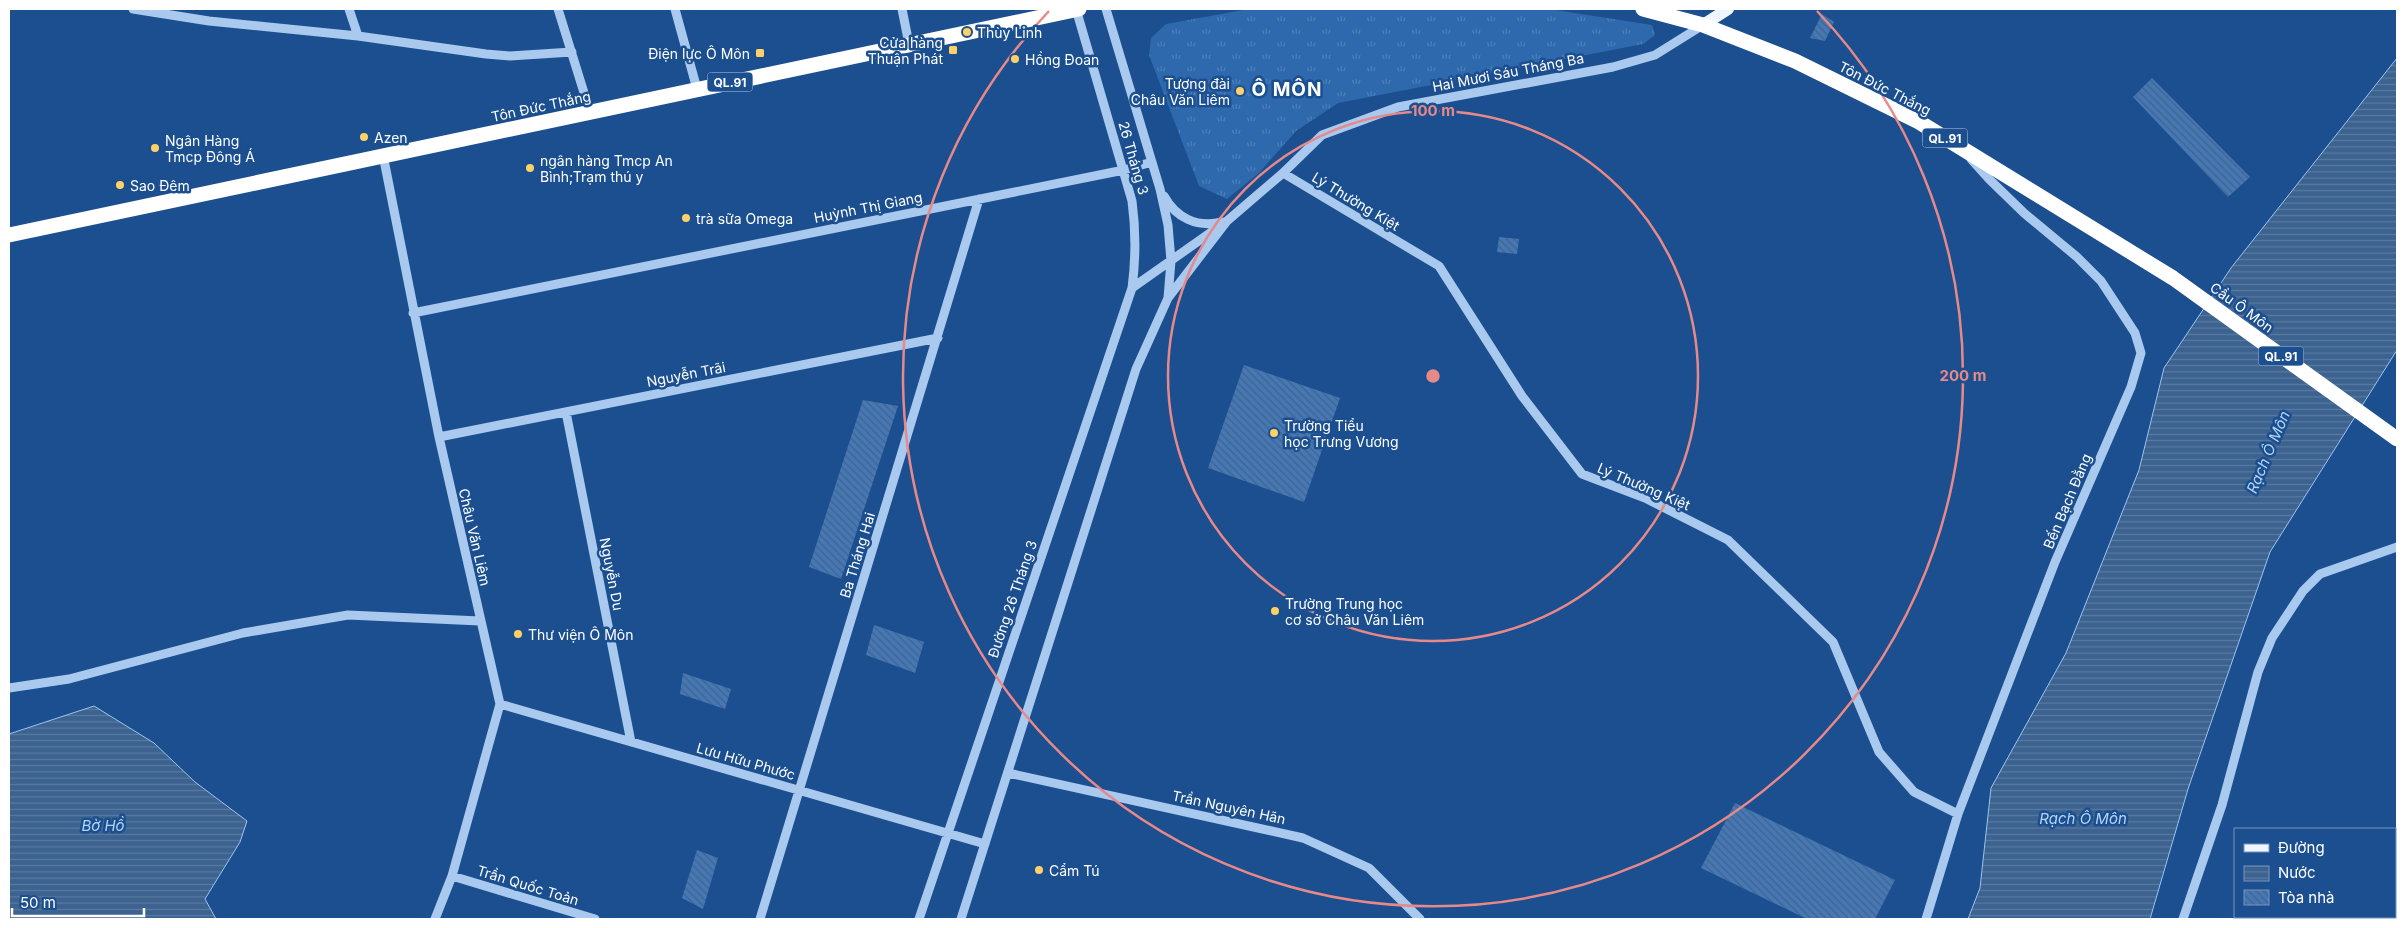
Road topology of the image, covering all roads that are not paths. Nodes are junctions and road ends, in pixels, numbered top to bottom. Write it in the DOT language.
graph roads {
  1 [pos="133,9"];
  2 [pos="349,9"];
  3 [pos="558,9"];
  4 [pos="675,9"];
  5 [pos="902,9"];
  6 [pos="1078,9"];
  7 [pos="1106,9"];
  8 [pos="1643,9"];
  9 [pos="1728,9"];
  10 [pos="1703,25"];
  11 [pos="358,36"];
  12 [pos="909,44"];
  13 [pos="572,52"];
  14 [pos="697,89"];
  15 [pos="590,112"];
  16 [pos="1963,149"];
  17 [pos="383,155"];
  18 [pos="1152,162"];
  19 [pos="1124,170"];
  20 [pos="1283,173"];
  21 [pos="1160,190"];
  22 [pos="978,199"];
  23 [pos="1227,221"];
  24 [pos="9,235"];
  25 [pos="1171,261"];
  26 [pos="2173,278"];
  27 [pos="1132,288"];
  28 [pos="1168,298"];
  29 [pos="414,313"];
  30 [pos="938,338"];
  31 [pos="566,412"];
  32 [pos="2393,436"];
  33 [pos="439,437"];
  34 [pos="2397,547"];
  35 [pos="480,621"];
  36 [pos="9,688"];
  37 [pos="500,704"];
  38 [pos="631,742"];
  39 [pos="1008,773"];
  40 [pos="799,791"];
  41 [pos="1958,814"];
  42 [pos="947,834"];
  43 [pos="985,844"];
  44 [pos="452,876"];
  45 [pos="565,915"];
  46 [pos="435,919"];
  47 [pos="595,919"];
  48 [pos="760,919"];
  49 [pos="920,919"];
  50 [pos="961,919"];
  51 [pos="1420,919"];
  52 [pos="1926,919"];
  53 [pos="2183,919"];
  1 -- 11 [label="street"];
  2 -- 11 [label="street"];
  3 -- 13 [label="street"];
  4 -- 14 [label="street"];
  5 -- 12 [label="street"];
  6 -- 12 [label="highway, Tôn Đức Thắng / QL.91"];
  6 -- 19 [label="street, 26 Tháng 3"];
  7 -- 18 [label="street, 26 Tháng 3"];
  8 -- 10 [label="highway, Tôn Đức Thắng / QL.91"];
  9 -- 10 [label="main road"];
  10 -- 16 [label="highway, Tôn Đức Thắng / QL.91"];
  10 -- 20 [label="street, Hai Mươi Sáu Tháng Ba"];
  11 -- 13 [label="street"];
  12 -- 14 [label="highway, Tôn Đức Thắng / QL.91"];
  13 -- 15 [label="street"];
  14 -- 15 [label="highway, Tôn Đức Thắng / QL.91"];
  15 -- 17 [label="highway, Tôn Đức Thắng / QL.91"];
  16 -- 26 [label="highway, Tôn Đức Thắng / QL.91"];
  16 -- 41 [label="street, Bến Bạch Đằng"];
  17 -- 24 [label="highway, Tôn Đức Thắng / QL.91"];
  17 -- 29 [label="street, Châu Văn Liêm"];
  18 -- 19 [label="street, Huỳnh Thị Giang"];
  18 -- 21 [label="street, 26 Tháng 3"];
  19 -- 22 [label="street, Huỳnh Thị Giang"];
  19 -- 27 [label="street, 26 Tháng 3"];
  20 -- 23 [label="street, Hai Mươi Sáu Tháng Ba"];
  20 -- 41 [label="street, Lý Thường Kiệt"];
  21 -- 23 [label="street, 26 Tháng 3"];
  21 -- 25 [label="street, 26 Tháng 3"];
  22 -- 29 [label="street, Huỳnh Thị Giang"];
  22 -- 30 [label="street, Ba Tháng Hai"];
  23 -- 25 [label="street, Hai Mươi Sáu Tháng Ba"];
  23 -- 28 [label="street, Hai Mươi Sáu Tháng Ba"];
  25 -- 27 [label="street, Hai Mươi Sáu Tháng Ba"];
  25 -- 28 [label="street, 26 Tháng 3"];
  26 -- 32 [label="highway, Cầu Ô Môn / QL.91"];
  27 -- 42 [label="street, Đường 26 Tháng 3"];
  28 -- 39 [label="street"];
  29 -- 33 [label="street, Châu Văn Liêm"];
  30 -- 31 [label="street, Nguyễn Trãi"];
  30 -- 40 [label="street, Ba Tháng Hai"];
  31 -- 33 [label="street, Nguyễn Trãi"];
  31 -- 38 [label="street, Nguyễn Du"];
  33 -- 35 [label="street, Châu Văn Liêm"];
  34 -- 53 [label="street"];
  35 -- 36 [label="street"];
  35 -- 37 [label="street, Châu Văn Liêm"];
  37 -- 38 [label="street, Lưu Hữu Phước"];
  37 -- 44 [label="street, Châu Văn Liêm"];
  38 -- 40 [label="street, Lưu Hữu Phước"];
  39 -- 43 [label="street"];
  39 -- 51 [label="street, Trần Nguyên Hãn"];
  40 -- 42 [label="street, Lưu Hữu Phước"];
  40 -- 48 [label="street, Ba Tháng Hai"];
  41 -- 52 [label="street, Bến Bạch Đằng"];
  42 -- 43 [label="street, Lưu Hữu Phước"];
  42 -- 49 [label="street, Đường 26 Tháng 3"];
  43 -- 50 [label="street"];
  44 -- 45 [label="street, Trần Quốc Toản"];
  44 -- 46 [label="street, Châu Văn Liêm"];
  45 -- 47 [label="street, Trần Quốc Toản"];
}
